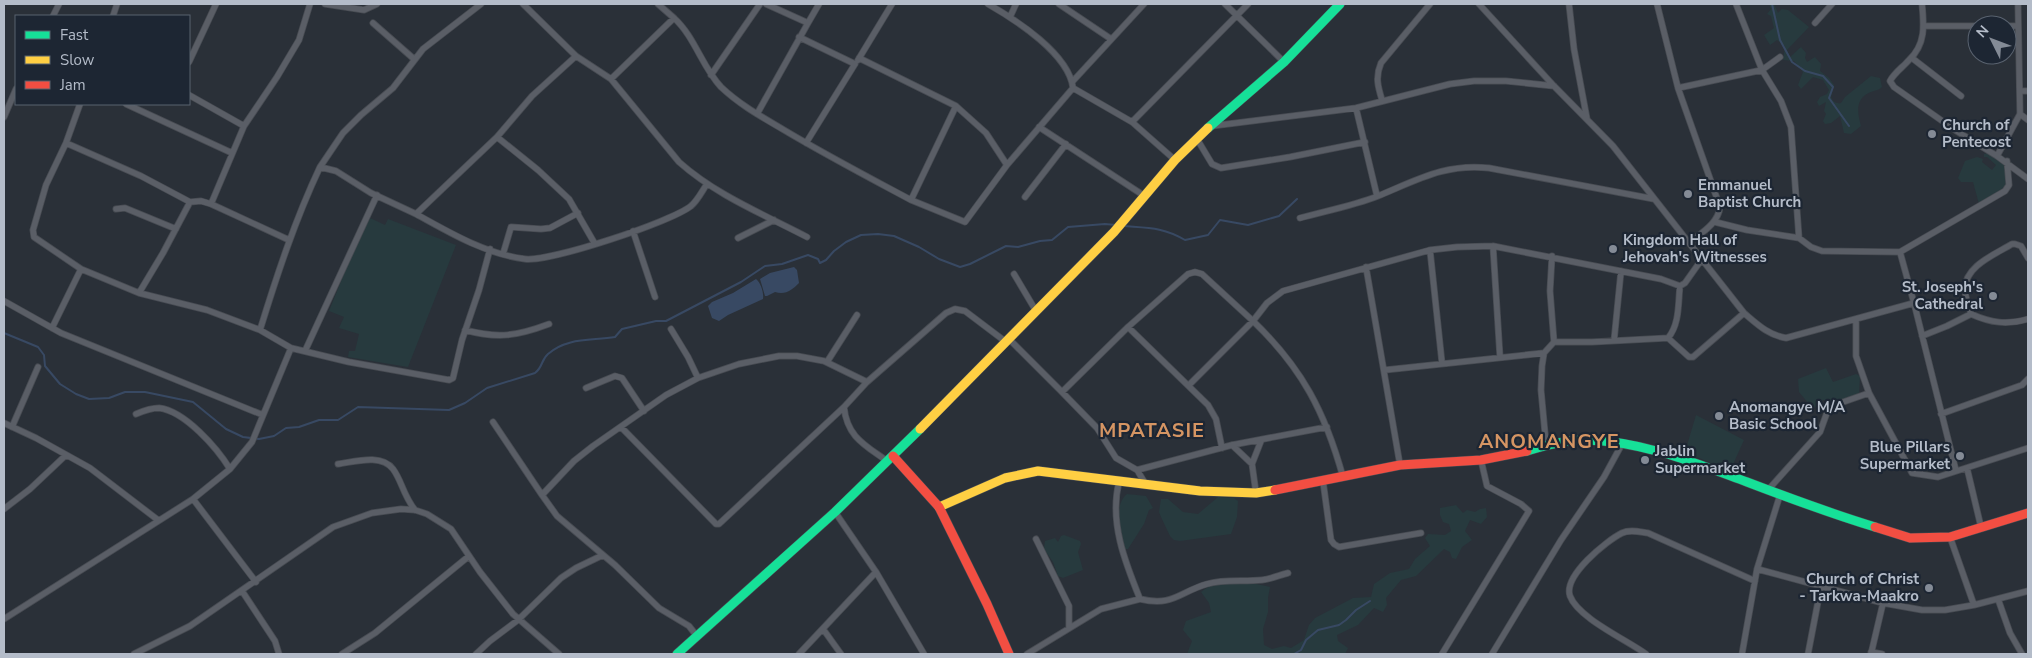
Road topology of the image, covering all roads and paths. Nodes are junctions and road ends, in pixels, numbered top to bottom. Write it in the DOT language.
graph roads {
  1 [pos="216,4"];
  2 [pos="310,4"];
  3 [pos="325,4"];
  4 [pos="377,4"];
  5 [pos="481,4"];
  6 [pos="523,4"];
  7 [pos="658,4"];
  8 [pos="760,4"];
  9 [pos="766,4"];
  10 [pos="819,4"];
  11 [pos="892,4"];
  12 [pos="988,4"];
  13 [pos="1016,4"];
  14 [pos="1059,4"];
  15 [pos="1144,4"];
  16 [pos="1225,4"];
  17 [pos="1248,4"];
  18 [pos="1340,4"];
  19 [pos="1430,4"];
  20 [pos="1479,4"];
  21 [pos="1569,4"];
  22 [pos="1657,4"];
  23 [pos="1736,4"];
  24 [pos="1832,4"];
  25 [pos="1922,4"];
  26 [pos="2018,4"];
  27 [pos="1236,16"];
  28 [pos="1010,17"];
  29 [pos="674,18"];
  30 [pos="373,23"];
  31 [pos="808,23"];
  32 [pos="1815,23"];
  33 [pos="1924,26"];
  34 [pos="1967,26"];
  35 [pos="2017,26"];
  36 [pos="799,37"];
  37 [pos="1112,38"];
  38 [pos="576,56"];
  39 [pos="1780,57"];
  40 [pos="860,58"];
  41 [pos="1912,58"];
  42 [pos="414,59"];
  43 [pos="190,60"];
  44 [pos="1284,62"];
  45 [pos="856,64"];
  46 [pos="1762,70"];
  47 [pos="711,75"];
  48 [pos="611,79"];
  49 [pos="1073,85"];
  50 [pos="1554,86"];
  51 [pos="1678,88"];
  52 [pos="15,91"];
  53 [pos="2020,91"];
  54 [pos="2028,91"];
  55 [pos="190,96"];
  56 [pos="1960,96"];
  57 [pos="1382,100"];
  58 [pos="80,105"];
  59 [pos="128,105"];
  60 [pos="956,106"];
  61 [pos="1356,108"];
  62 [pos="757,114"];
  63 [pos="2020,114"];
  64 [pos="4,117"];
  65 [pos="1587,119"];
  66 [pos="2028,120"];
  67 [pos="1132,122"];
  68 [pos="244,126"];
  69 [pos="1210,126"];
  70 [pos="1040,127"];
  71 [pos="497,137"];
  72 [pos="1197,139"];
  73 [pos="1365,142"];
  74 [pos="66,143"];
  75 [pos="806,143"];
  76 [pos="1066,144"];
  77 [pos="232,153"];
  78 [pos="1997,156"];
  79 [pos="1175,160"];
  80 [pos="2007,161"];
  81 [pos="1007,165"];
  82 [pos="320,167"];
  83 [pos="2028,179"];
  84 [pos="707,184"];
  85 [pos="377,195"];
  86 [pos="1143,195"];
  87 [pos="1376,196"];
  88 [pos="1025,197"];
  89 [pos="1654,199"];
  90 [pos="911,200"];
  91 [pos="190,202"];
  92 [pos="211,204"];
  93 [pos="116,209"];
  94 [pos="578,213"];
  95 [pos="416,214"];
  96 [pos="1300,218"];
  97 [pos="774,220"];
  98 [pos="1715,222"];
  99 [pos="176,229"];
  100 [pos="633,231"];
  101 [pos="807,237"];
  102 [pos="738,238"];
  103 [pos="1799,238"];
  104 [pos="289,240"];
  105 [pos="1689,242"];
  106 [pos="595,244"];
  107 [pos="1493,246"];
  108 [pos="490,250"];
  109 [pos="1430,250"];
  110 [pos="1900,252"];
  111 [pos="503,254"];
  112 [pos="1552,256"];
  113 [pos="2028,258"];
  114 [pos="1702,259"];
  115 [pos="1366,267"];
  116 [pos="81,269"];
  117 [pos="1621,271"];
  118 [pos="1014,274"];
  119 [pos="1680,286"];
  120 [pos="139,293"];
  121 [pos="655,297"];
  122 [pos="4,301"];
  123 [pos="1914,303"];
  124 [pos="1036,312"];
  125 [pos="1744,313"];
  126 [pos="1970,314"];
  127 [pos="857,315"];
  128 [pos="2028,319"];
  129 [pos="1856,320"];
  130 [pos="1253,321"];
  131 [pos="549,324"];
  132 [pos="1128,327"];
  133 [pos="52,328"];
  134 [pos="671,329"];
  135 [pos="260,330"];
  136 [pos="465,330"];
  137 [pos="1922,336"];
  138 [pos="1668,338"];
  139 [pos="1008,341"];
  140 [pos="1614,341"];
  141 [pos="1554,342"];
  142 [pos="291,348"];
  143 [pos="305,351"];
  144 [pos="1544,353"];
  145 [pos="1500,357"];
  146 [pos="826,362"];
  147 [pos="1442,363"];
  148 [pos="38,367"];
  149 [pos="1385,370"];
  150 [pos="698,378"];
  151 [pos="2028,378"];
  152 [pos="867,382"];
  153 [pos="1189,385"];
  154 [pos="586,388"];
  155 [pos="1062,392"];
  156 [pos="1869,393"];
  157 [pos="844,407"];
  158 [pos="644,411"];
  159 [pos="136,414"];
  160 [pos="1941,414"];
  161 [pos="263,415"];
  162 [pos="493,422"];
  163 [pos="4,423"];
  164 [pos="1326,426"];
  165 [pos="12,427"];
  166 [pos="621,427"];
  167 [pos="1261,441"];
  168 [pos="1546,444"];
  169 [pos="1622,444"];
  170 [pos="1232,445"];
  171 [pos="1222,448"];
  172 [pos="2028,448"];
  173 [pos="66,455"];
  174 [pos="890,458"];
  175 [pos="1481,460"];
  176 [pos="338,464"];
  177 [pos="1252,464"];
  178 [pos="1400,465"];
  179 [pos="1967,468"];
  180 [pos="230,469"];
  181 [pos="1137,470"];
  182 [pos="1956,471"];
  183 [pos="1343,477"];
  184 [pos="1323,481"];
  185 [pos="1119,482"];
  186 [pos="1145,483"];
  187 [pos="1768,490"];
  188 [pos="1256,493"];
  189 [pos="542,495"];
  190 [pos="1780,495"];
  191 [pos="193,499"];
  192 [pos="939,507"];
  193 [pos="4,509"];
  194 [pos="415,510"];
  195 [pos="835,512"];
  196 [pos="2028,513"];
  197 [pos="158,520"];
  198 [pos="1980,527"];
  199 [pos="1421,533"];
  200 [pos="1950,537"];
  201 [pos="1036,539"];
  202 [pos="603,555"];
  203 [pos="469,556"];
  204 [pos="1758,570"];
  205 [pos="876,572"];
  206 [pos="1288,573"];
  207 [pos="1755,581"];
  208 [pos="256,582"];
  209 [pos="1821,586"];
  210 [pos="242,591"];
  211 [pos="2028,591"];
  212 [pos="1140,599"];
  213 [pos="1998,599"];
  214 [pos="1883,603"];
  215 [pos="1974,605"];
  216 [pos="4,619"];
  217 [pos="518,620"];
  218 [pos="1069,628"];
  219 [pos="823,629"];
  220 [pos="696,635"];
  221 [pos="1871,653"];
  222 [pos="134,654"];
  223 [pos="279,654"];
  224 [pos="342,654"];
  225 [pos="476,654"];
  226 [pos="560,654"];
  227 [pos="677,654"];
  228 [pos="799,654"];
  229 [pos="841,654"];
  230 [pos="924,654"];
  231 [pos="1010,654"];
  232 [pos="1027,654"];
  233 [pos="1442,654"];
  234 [pos="1492,654"];
  235 [pos="1646,654"];
  236 [pos="1742,654"];
  237 [pos="1808,654"];
  238 [pos="1882,654"];
  239 [pos="2022,654"];
  1 -- 43 [label="street"];
  2 -- 68 [label="street"];
  3 -- 4 [label="street"];
  5 -- 42 [label="street"];
  6 -- 38 [label="street"];
  7 -- 29 [label="street"];
  8 -- 47 [label="street"];
  9 -- 31 [label="street"];
  10 -- 31 [label="street"];
  11 -- 40 [label="street"];
  12 -- 28 [label="street"];
  13 -- 28 [label="street"];
  14 -- 37 [label="street"];
  15 -- 37 [label="street"];
  16 -- 27 [label="street"];
  17 -- 27 [label="street"];
  18 -- 44 [label="street"];
  19 -- 57 [label="street"];
  20 -- 50 [label="street"];
  21 -- 65 [label="street"];
  22 -- 51 [label="street"];
  23 -- 46 [label="street"];
  24 -- 32 [label="street"];
  25 -- 33 [label="street"];
  26 -- 35 [label="street"];
  27 -- 44 [label="street"];
  27 -- 67 [label="street"];
  28 -- 49 [label="street"];
  29 -- 47 [label="street"];
  29 -- 48 [label="street"];
  30 -- 42 [label="street"];
  31 -- 36 [label="street"];
  33 -- 34 [label="street"];
  33 -- 41 [label="street"];
  35 -- 53 [label="street"];
  36 -- 45 [label="street"];
  36 -- 62 [label="street"];
  37 -- 49 [label="street"];
  38 -- 48 [label="street"];
  38 -- 71 [label="street"];
  39 -- 46 [label="street"];
  40 -- 45 [label="street"];
  40 -- 60 [label="street"];
  41 -- 56 [label="street"];
  41 -- 78 [label="street"];
  42 -- 82 [label="street"];
  44 -- 69 [label="street"];
  45 -- 75 [label="street"];
  46 -- 51 [label="street"];
  46 -- 103 [label="street"];
  47 -- 62 [label="street"];
  48 -- 84 [label="street"];
  49 -- 67 [label="street"];
  49 -- 70 [label="street"];
  50 -- 57 [label="street"];
  50 -- 65 [label="street"];
  51 -- 98 [label="street"];
  52 -- 64 [label="street"];
  53 -- 54 [label="street"];
  53 -- 63 [label="street"];
  55 -- 68 [label="street"];
  57 -- 61 [label="street"];
  58 -- 74 [label="street"];
  59 -- 77 [label="street"];
  60 -- 81 [label="street"];
  60 -- 90 [label="street"];
  61 -- 69 [label="street"];
  61 -- 73 [label="street"];
  62 -- 75 [label="street"];
  63 -- 66 [label="street"];
  63 -- 78 [label="street"];
  65 -- 89 [label="street"];
  67 -- 79 [label="street"];
  68 -- 77 [label="street"];
  69 -- 72 [label="street"];
  70 -- 76 [label="street"];
  70 -- 81 [label="street"];
  71 -- 94 [label="street"];
  71 -- 95 [label="street"];
  72 -- 73 [label="street"];
  72 -- 79 [label="street"];
  73 -- 87 [label="street"];
  74 -- 91 [label="street"];
  74 -- 116 [label="street"];
  75 -- 90 [label="street"];
  76 -- 86 [label="street"];
  76 -- 88 [label="street"];
  77 -- 92 [label="street"];
  78 -- 80 [label="street"];
  79 -- 86 [label="street"];
  80 -- 83 [label="street"];
  80 -- 110 [label="street"];
  81 -- 90 [label="street"];
  82 -- 85 [label="street"];
  82 -- 104 [label="street"];
  84 -- 97 [label="street"];
  84 -- 100 [label="street"];
  85 -- 95 [label="street"];
  85 -- 143 [label="street"];
  86 -- 124 [label="street"];
  87 -- 89 [label="street"];
  87 -- 96 [label="street"];
  89 -- 105 [label="street"];
  91 -- 92 [label="street"];
  91 -- 99 [label="street"];
  92 -- 104 [label="street"];
  93 -- 99 [label="street"];
  94 -- 106 [label="street"];
  94 -- 111 [label="street"];
  95 -- 108 [label="street"];
  97 -- 101 [label="street"];
  97 -- 102 [label="street"];
  98 -- 103 [label="street"];
  98 -- 105 [label="street"];
  99 -- 120 [label="street"];
  100 -- 106 [label="street"];
  100 -- 121 [label="street"];
  103 -- 110 [label="street"];
  104 -- 135 [label="street"];
  105 -- 114 [label="street"];
  106 -- 111 [label="street"];
  107 -- 109 [label="street"];
  107 -- 112 [label="street"];
  107 -- 145 [label="street"];
  108 -- 111 [label="street"];
  108 -- 136 [label="street"];
  109 -- 115 [label="street"];
  109 -- 147 [label="street"];
  110 -- 123 [label="street"];
  112 -- 117 [label="street"];
  112 -- 141 [label="street"];
  113 -- 126 [label="street"];
  114 -- 119 [label="street"];
  114 -- 125 [label="street"];
  115 -- 130 [label="street"];
  115 -- 149 [label="street"];
  116 -- 120 [label="street"];
  116 -- 133 [label="street"];
  117 -- 119 [label="street"];
  117 -- 140 [label="street"];
  118 -- 124 [label="street"];
  119 -- 138 [label="street"];
  120 -- 135 [label="street"];
  122 -- 133 [label="street"];
  123 -- 129 [label="street"];
  123 -- 137 [label="street"];
  124 -- 139 [label="street"];
  125 -- 129 [label="street"];
  125 -- 138 [label="street"];
  126 -- 128 [label="street"];
  126 -- 137 [label="street"];
  127 -- 146 [label="street"];
  129 -- 156 [label="street"];
  130 -- 132 [label="street"];
  130 -- 153 [label="street"];
  130 -- 164 [label="street"];
  131 -- 136 [label="street"];
  132 -- 153 [label="street"];
  132 -- 155 [label="street"];
  133 -- 161 [label="street"];
  134 -- 150 [label="street"];
  135 -- 142 [label="street"];
  136 -- 143 [label="street"];
  137 -- 160 [label="street"];
  138 -- 140 [label="street"];
  139 -- 152 [label="street"];
  139 -- 155 [label="street"];
  139 -- 174 [label="street"];
  140 -- 141 [label="street"];
  141 -- 144 [label="street"];
  142 -- 143 [label="street"];
  142 -- 161 [label="street"];
  144 -- 145 [label="street"];
  144 -- 168 [label="street"];
  145 -- 147 [label="street"];
  146 -- 150 [label="street"];
  146 -- 152 [label="street"];
  147 -- 149 [label="street"];
  148 -- 165 [label="street"];
  149 -- 178 [label="street"];
  150 -- 158 [label="street"];
  151 -- 160 [label="street"];
  152 -- 157 [label="street"];
  153 -- 171 [label="street"];
  154 -- 158 [label="street"];
  155 -- 181 [label="street"];
  156 -- 182 [label="street"];
  156 -- 187 [label="street"];
  157 -- 166 [label="street"];
  157 -- 174 [label="street"];
  158 -- 166 [label="street"];
  159 -- 180 [label="street"];
  160 -- 182 [label="street"];
  161 -- 180 [label="street"];
  162 -- 189 [label="street"];
  163 -- 165 [label="street"];
  164 -- 167 [label="street"];
  164 -- 183 [label="street"];
  165 -- 173 [label="street"];
  166 -- 189 [label="street"];
  167 -- 170 [label="street"];
  167 -- 177 [label="street"];
  168 -- 169 [label="street"];
  168 -- 175 [label="street"];
  169 -- 187 [label="street"];
  169 -- 234 [label="street"];
  170 -- 171 [label="street"];
  170 -- 177 [label="street"];
  171 -- 181 [label="street"];
  172 -- 179 [label="street"];
  173 -- 193 [label="street"];
  173 -- 197 [label="street"];
  174 -- 192 [label="street"];
  174 -- 195 [label="street"];
  175 -- 178 [label="street"];
  175 -- 233 [label="street"];
  176 -- 194 [label="street"];
  177 -- 188 [label="street"];
  178 -- 183 [label="street"];
  179 -- 182 [label="street"];
  179 -- 198 [label="street"];
  180 -- 191 [label="street"];
  181 -- 186 [label="street"];
  183 -- 184 [label="street"];
  184 -- 188 [label="street"];
  184 -- 199 [label="street"];
  185 -- 186 [label="street"];
  185 -- 192 [label="street"];
  185 -- 212 [label="street"];
  186 -- 188 [label="street"];
  187 -- 190 [label="street"];
  189 -- 202 [label="street"];
  190 -- 200 [label="street"];
  190 -- 204 [label="street"];
  191 -- 197 [label="street"];
  191 -- 208 [label="street"];
  192 -- 231 [label="street"];
  194 -- 203 [label="street"];
  194 -- 208 [label="street"];
  195 -- 205 [label="street"];
  195 -- 220 [label="street"];
  196 -- 198 [label="street"];
  197 -- 216 [label="street"];
  198 -- 200 [label="street"];
  200 -- 215 [label="street"];
  201 -- 218 [label="street"];
  202 -- 217 [label="street"];
  202 -- 220 [label="street"];
  203 -- 217 [label="street"];
  203 -- 224 [label="street"];
  204 -- 207 [label="street"];
  204 -- 209 [label="street"];
  205 -- 219 [label="street"];
  205 -- 230 [label="street"];
  206 -- 212 [label="street"];
  207 -- 235 [label="street"];
  207 -- 236 [label="street"];
  208 -- 210 [label="street"];
  209 -- 214 [label="street"];
  209 -- 237 [label="street"];
  210 -- 222 [label="street"];
  210 -- 223 [label="street"];
  211 -- 213 [label="street"];
  212 -- 218 [label="street"];
  213 -- 215 [label="street"];
  213 -- 239 [label="street"];
  214 -- 215 [label="street"];
  214 -- 221 [label="street"];
  217 -- 225 [label="street"];
  217 -- 226 [label="street"];
  218 -- 232 [label="street"];
  219 -- 228 [label="street"];
  219 -- 229 [label="street"];
  220 -- 227 [label="street"];
  221 -- 238 [label="street"];
}
